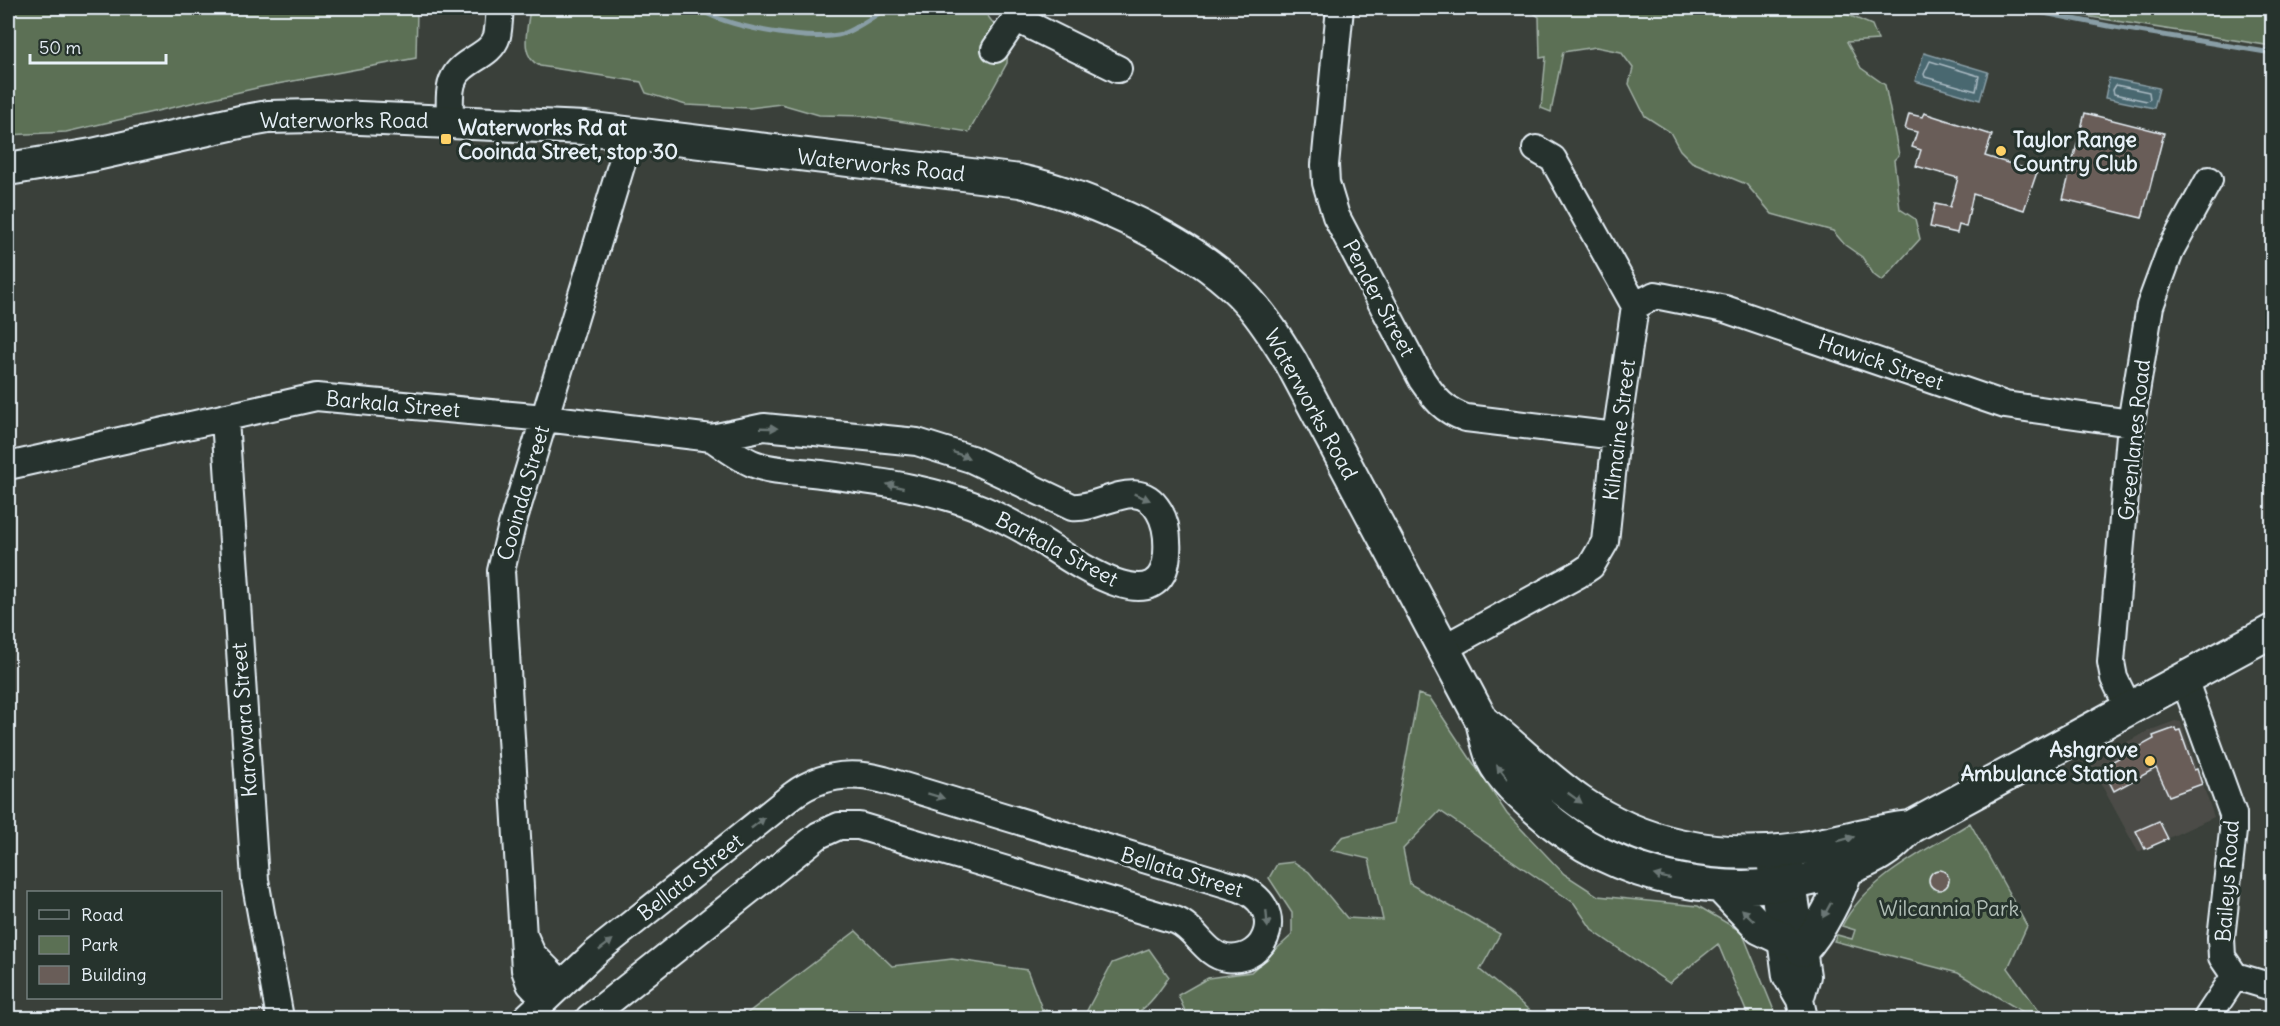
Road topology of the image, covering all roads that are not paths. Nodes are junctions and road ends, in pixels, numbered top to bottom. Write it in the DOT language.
graph roads {
  1 [pos="500,8"];
  2 [pos="1340,8"];
  3 [pos="1015,12"];
  4 [pos="995,49"];
  5 [pos="1118,69"];
  6 [pos="450,120"];
  7 [pos="631,133"];
  8 [pos="1536,149"];
  9 [pos="8,169"];
  10 [pos="2209,180"];
  11 [pos="1635,306"];
  12 [pos="545,418"];
  13 [pos="225,419"];
  14 [pos="2132,423"];
  15 [pos="1616,436"];
  16 [pos="712,438"];
  17 [pos="8,466"];
  18 [pos="2272,631"];
  19 [pos="1442,649"];
  20 [pos="2184,679"];
  21 [pos="2128,709"];
  22 [pos="1482,721"];
  23 [pos="1911,827"];
  24 [pos="1778,851"];
  25 [pos="1847,868"];
  26 [pos="1783,884"];
  27 [pos="1720,886"];
  28 [pos="1792,944"];
  29 [pos="2235,976"];
  30 [pos="2272,987"];
  31 [pos="553,992"];
  32 [pos="1802,1009"];
  33 [pos="280,1018"];
  34 [pos="526,1018"];
  35 [pos="589,1018"];
  36 [pos="2207,1018"];
  1 -- 6 [label="street"];
  2 -- 15 [label="street, Pender Street"];
  3 -- 4 [label="street"];
  3 -- 5 [label="street"];
  6 -- 7 [label="main road, Waterworks Road"];
  6 -- 9 [label="main road, Waterworks Road"];
  7 -- 12 [label="street, Cooinda Street"];
  7 -- 19 [label="main road, Waterworks Road"];
  8 -- 11 [label="street"];
  10 -- 14 [label="street, Greenlanes Road"];
  11 -- 14 [label="street, Hawick Street"];
  11 -- 15 [label="street, Kilmaine Street"];
  12 -- 13 [label="street, Barkala Street"];
  12 -- 16 [label="street, Barkala Street"];
  12 -- 31 [label="street, Cooinda Street"];
  13 -- 17 [label="street, Barkala Street"];
  13 -- 33 [label="street, Karowara Street"];
  14 -- 21 [label="street, Greenlanes Road"];
  15 -- 19 [label="street, Kilmaine Street"];
  16 -- 16 [label="street, Barkala Street, one-way"];
  18 -- 20 [label="main road, Waterworks Road"];
  19 -- 22 [label="main road, Waterworks Road"];
  20 -- 21 [label="main road, Waterworks Road"];
  20 -- 29 [label="street, Baileys Road"];
  21 -- 23 [label="main road, Waterworks Road"];
  22 -- 24 [label="main road, Waterworks Road, one-way"];
  27 -- 22 [label="main road, Waterworks Road, one-way"];
  24 -- 23 [label="main road, Waterworks Road, one-way"];
  23 -- 25 [label="main road, Waterworks Road"];
  24 -- 26 [label="street"];
  25 -- 26 [label="main road, Waterworks Road"];
  25 -- 28 [label="main road, one-way"];
  26 -- 27 [label="main road, Waterworks Road"];
  26 -- 28 [label="street"];
  28 -- 27 [label="main road, one-way"];
  28 -- 32 [label="street"];
  29 -- 30 [label="street"];
  29 -- 36 [label="street"];
  31 -- 34 [label="street, Bellata Street"];
  31 -- 35 [label="street, Bellata Street, one-way"];
}
